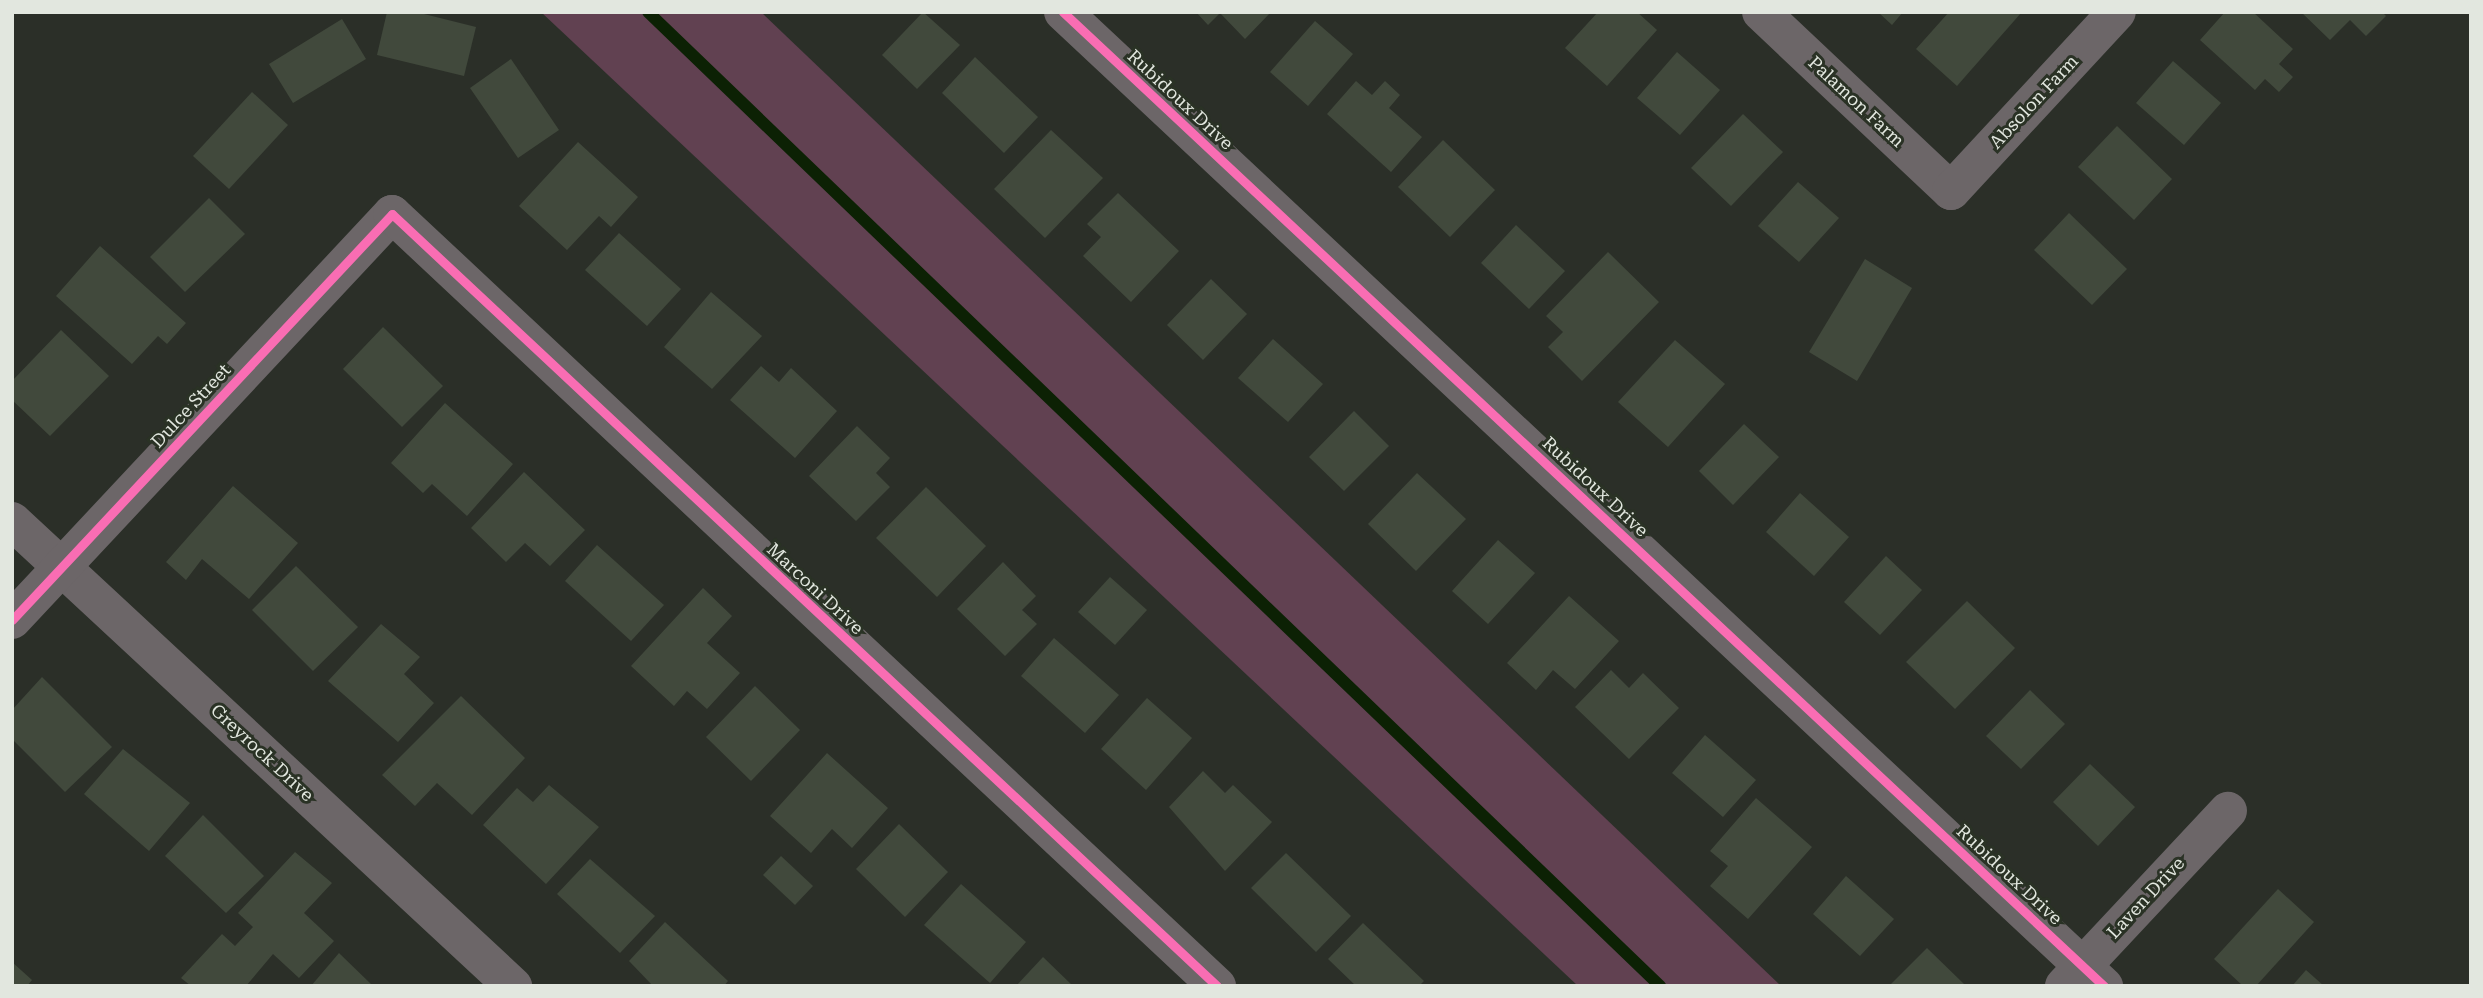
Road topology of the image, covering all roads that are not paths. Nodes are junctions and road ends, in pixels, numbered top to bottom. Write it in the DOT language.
graph roads {
  1 [pos="1063,12"];
  2 [pos="1761,12"];
  3 [pos="2117,12"];
  4 [pos="1951,191"];
  5 [pos="392,214"];
  6 [pos="12,521"];
  7 [pos="62,567"];
  8 [pos="12,620"];
  9 [pos="2228,811"];
  10 [pos="2084,979"];
  11 [pos="513,986"];
  12 [pos="1217,986"];
  1 -- 10 [label="street, Rubidoux Drive"];
  2 -- 4 [label="street, Palamon Farm"];
  3 -- 4 [label="street, Absolon Farm"];
  5 -- 7 [label="street, Dulce Street"];
  5 -- 12 [label="street, Marconi Drive"];
  6 -- 7 [label="street, Greyrock Drive"];
  7 -- 8 [label="street, Dulce Street"];
  7 -- 11 [label="street, Greyrock Drive"];
  9 -- 10 [label="street, Laven Drive"];
}
